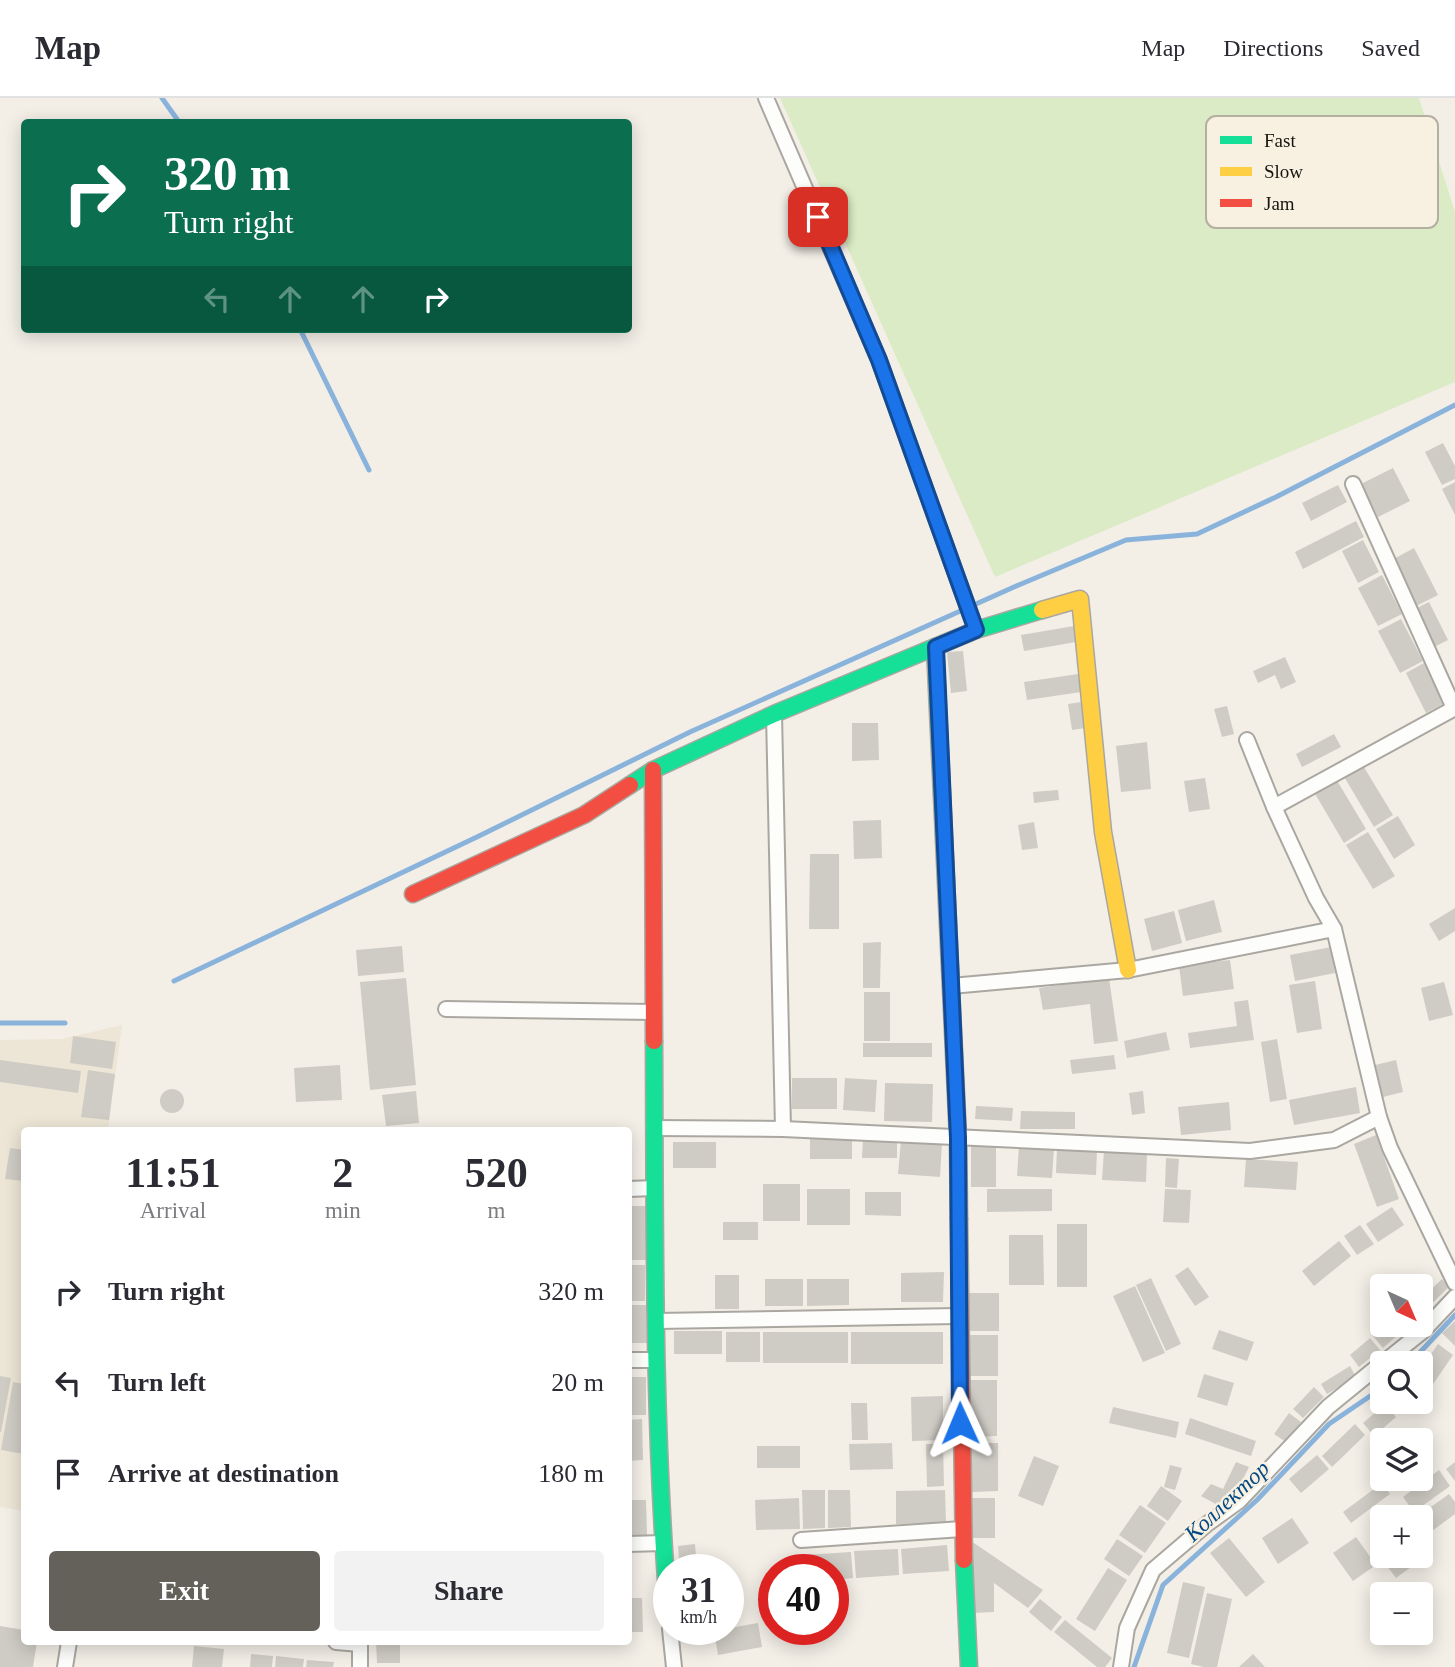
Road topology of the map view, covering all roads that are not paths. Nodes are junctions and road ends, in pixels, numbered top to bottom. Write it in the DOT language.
graph roads {
  1 [pos="766,98"];
  2 [pos="1353,484"];
  3 [pos="970,615"];
  4 [pos="936,647"];
  5 [pos="1455,708"];
  6 [pos="774,714"];
  7 [pos="1247,740"];
  8 [pos="653,770"];
  9 [pos="1274,807"];
  10 [pos="413,894"];
  11 [pos="1334,929"];
  12 [pos="1128,970"];
  13 [pos="951,986"];
  14 [pos="446,1009"];
  15 [pos="654,1012"];
  16 [pos="1380,1117"];
  17 [pos="654,1128"];
  18 [pos="783,1129"];
  19 [pos="958,1138"];
  20 [pos="655,1188"];
  21 [pos="632,1189"];
  22 [pos="1455,1283"];
  23 [pos="1455,1297"];
  24 [pos="958,1316"];
  25 [pos="657,1321"];
  26 [pos="1398,1351"];
  27 [pos="632,1360"];
  28 [pos="656,1360"];
  29 [pos="1370,1373"];
  30 [pos="962,1529"];
  31 [pos="801,1540"];
  32 [pos="663,1543"];
  33 [pos="632,1544"];
  34 [pos="664,1554"];
  35 [pos="69,1645"];
  36 [pos="360,1645"];
  37 [pos="672,1645"];
  38 [pos="65,1667"];
  39 [pos="360,1667"];
  40 [pos="674,1667"];
  41 [pos="970,1667"];
  42 [pos="1121,1667"];
  1 -- 3 [label="street"];
  2 -- 5 [label="street"];
  3 -- 4 [label="street"];
  3 -- 12 [label="street"];
  4 -- 6 [label="street"];
  4 -- 13 [label="street"];
  5 -- 9 [label="street"];
  6 -- 8 [label="street"];
  6 -- 18 [label="street"];
  7 -- 9 [label="street"];
  8 -- 10 [label="street"];
  8 -- 15 [label="street"];
  9 -- 11 [label="street"];
  11 -- 12 [label="street"];
  11 -- 16 [label="street"];
  12 -- 13 [label="street"];
  13 -- 19 [label="street"];
  14 -- 15 [label="street"];
  15 -- 17 [label="street"];
  16 -- 19 [label="street"];
  16 -- 22 [label="street"];
  17 -- 18 [label="street"];
  17 -- 20 [label="street"];
  18 -- 19 [label="street"];
  19 -- 24 [label="street"];
  20 -- 21 [label="street"];
  20 -- 25 [label="street"];
  23 -- 26 [label="street"];
  24 -- 25 [label="street"];
  24 -- 30 [label="street"];
  25 -- 28 [label="street"];
  27 -- 28 [label="street"];
  28 -- 32 [label="street"];
  29 -- 42 [label="street"];
  30 -- 31 [label="street"];
  30 -- 41 [label="street"];
  32 -- 33 [label="street"];
  32 -- 34 [label="street"];
  35 -- 38 [label="street"];
  36 -- 39 [label="street"];
  37 -- 40 [label="street"];
}
